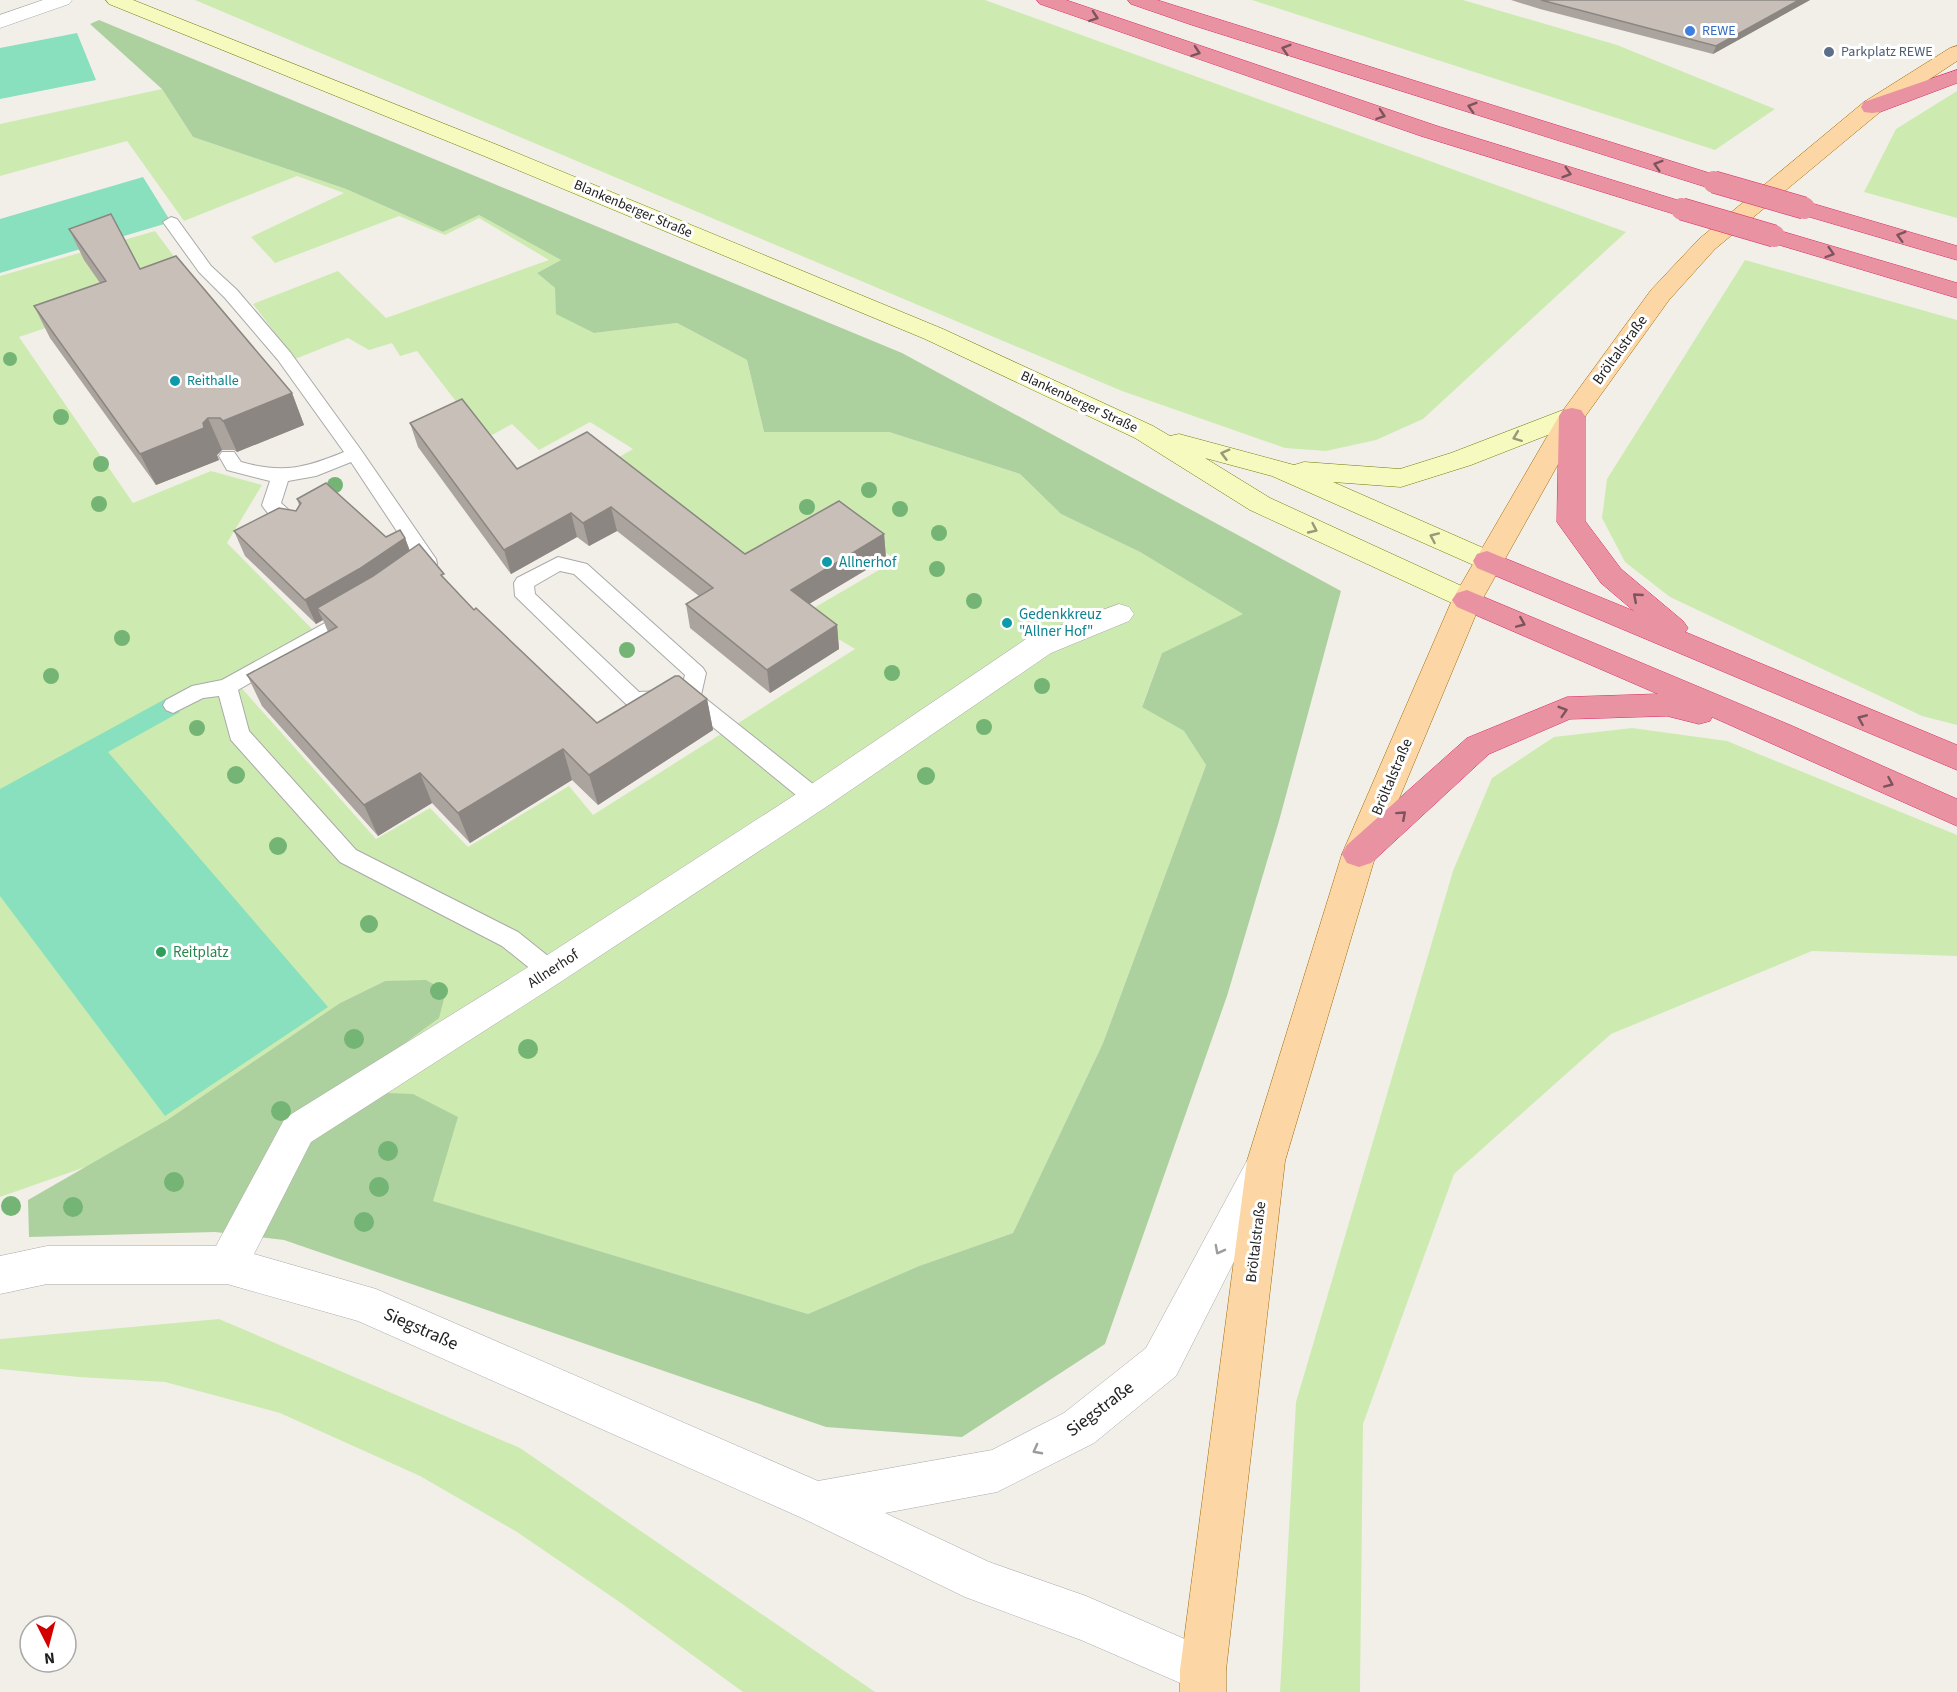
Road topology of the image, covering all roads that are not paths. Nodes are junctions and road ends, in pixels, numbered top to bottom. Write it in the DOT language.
graph roads {
  1 [pos="62,0"];
  2 [pos="116,0"];
  3 [pos="1047,0"];
  4 [pos="1138,0"];
  5 [pos="0,22"];
  6 [pos="1957,52"];
  7 [pos="1957,76"];
  8 [pos="1872,107"];
  9 [pos="171,222"];
  10 [pos="1957,253"];
  11 [pos="1957,291"];
  12 [pos="1572,416"];
  13 [pos="1144,432"];
  14 [pos="355,454"];
  15 [pos="228,456"];
  16 [pos="1282,470"];
  17 [pos="280,478"];
  18 [pos="299,528"];
  19 [pos="1487,561"];
  20 [pos="402,585"];
  21 [pos="1467,600"];
  22 [pos="367,607"];
  23 [pos="1119,614"];
  24 [pos="1697,649"];
  25 [pos="227,687"];
  26 [pos="690,697"];
  27 [pos="173,705"];
  28 [pos="1779,733"];
  29 [pos="1957,758"];
  30 [pos="815,798"];
  31 [pos="1957,813"];
  32 [pos="1359,854"];
  33 [pos="550,971"];
  34 [pos="1266,1161"];
  35 [pos="227,1265"];
  36 [pos="0,1275"];
  37 [pos="817,1503"];
  38 [pos="1203,1681"];
  1 -- 5 [label="street"];
  2 -- 13 [label="street, Blankenberger Straße"];
  3 -- 11 [label="highway, one-way, bridge"];
  10 -- 4 [label="highway, one-way, bridge"];
  6 -- 8 [label="main road, Bröltalstraße"];
  7 -- 8 [label="highway"];
  8 -- 12 [label="main road, Bröltalstraße"];
  9 -- 14 [label="lane"];
  12 -- 16 [label="street, one-way"];
  12 -- 19 [label="main road, Bröltalstraße"];
  24 -- 12 [label="highway, one-way"];
  16 -- 13 [label="street, Blankenberger Straße, one-way"];
  13 -- 21 [label="street, Blankenberger Straße, one-way"];
  14 -- 17 [label="lane"];
  14 -- 20 [label="lane"];
  15 -- 17 [label="lane"];
  19 -- 16 [label="street, Blankenberger Straße, one-way"];
  17 -- 18 [label="lane"];
  19 -- 21 [label="main road, Bröltalstraße"];
  19 -- 24 [label="highway"];
  21 -- 28 [label="highway, one-way"];
  21 -- 32 [label="main road, Bröltalstraße"];
  22 -- 25 [label="lane"];
  23 -- 30 [label="street, Allnerhof"];
  29 -- 24 [label="highway, one-way"];
  25 -- 27 [label="lane"];
  25 -- 33 [label="lane"];
  26 -- 26 [label="lane"];
  26 -- 30 [label="lane"];
  28 -- 31 [label="highway, one-way"];
  32 -- 28 [label="highway, one-way"];
  30 -- 33 [label="street, Allnerhof"];
  32 -- 34 [label="main road, Bröltalstraße"];
  33 -- 35 [label="street, Allnerhof"];
  34 -- 37 [label="street, Siegstraße, one-way"];
  34 -- 38 [label="main road, Bröltalstraße"];
  35 -- 36 [label="street, Siegstraße"];
  35 -- 37 [label="street, Siegstraße"];
  37 -- 38 [label="street, Siegstraße"];
}
